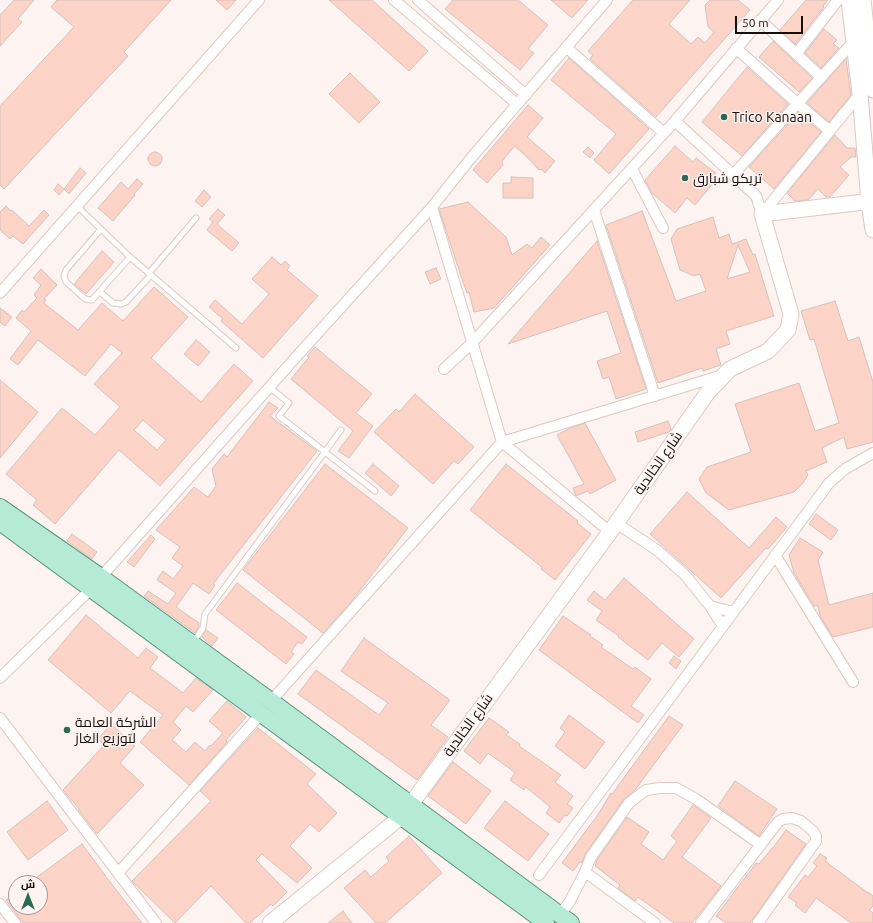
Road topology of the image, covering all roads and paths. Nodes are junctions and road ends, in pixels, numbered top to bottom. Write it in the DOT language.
graph roads {
  1 [pos="259,0"];
  2 [pos="394,0"];
  3 [pos="418,0"];
  4 [pos="607,0"];
  5 [pos="778,0"];
  6 [pos="838,0"];
  7 [pos="849,0"];
  8 [pos="863,0"];
  9 [pos="760,20"];
  10 [pos="854,41"];
  11 [pos="566,47"];
  12 [pos="736,48"];
  13 [pos="796,54"];
  14 [pos="821,77"];
  15 [pos="866,92"];
  16 [pos="526,95"];
  17 [pos="797,103"];
  18 [pos="517,104"];
  19 [pos="675,121"];
  20 [pos="830,131"];
  21 [pos="664,133"];
  22 [pos="868,142"];
  23 [pos="632,169"];
  24 [pos="733,175"];
  25 [pos="871,202"];
  26 [pos="77,206"];
  27 [pos="432,207"];
  28 [pos="594,210"];
  29 [pos="762,214"];
  30 [pos="196,218"];
  31 [pos="663,228"];
  32 [pos="101,229"];
  33 [pos="873,230"];
  34 [pos="130,257"];
  35 [pos="150,274"];
  36 [pos="100,292"];
  37 [pos="0,293"];
  38 [pos="472,343"];
  39 [pos="236,348"];
  40 [pos="444,369"];
  41 [pos="724,375"];
  42 [pos="269,387"];
  43 [pos="656,396"];
  44 [pos="341,430"];
  45 [pos="502,442"];
  46 [pos="325,452"];
  47 [pos="873,453"];
  48 [pos="375,491"];
  49 [pos="0,507"];
  50 [pos="0,522"];
  51 [pos="613,528"];
  52 [pos="775,555"];
  53 [pos="96,583"];
  54 [pos="710,606"];
  55 [pos="733,612"];
  56 [pos="723,626"];
  57 [pos="192,644"];
  58 [pos="0,678"];
  59 [pos="853,682"];
  60 [pos="271,701"];
  61 [pos="261,714"];
  62 [pos="0,718"];
  63 [pos="406,810"];
  64 [pos="761,845"];
  65 [pos="585,872"];
  66 [pos="118,873"];
  67 [pos="539,875"];
  68 [pos="0,904"];
  69 [pos="559,920"];
  70 [pos="15,923"];
  71 [pos="156,923"];
  72 [pos="270,923"];
  73 [pos="655,923"];
  74 [pos="700,923"];
  75 [pos="758,923"];
  1 -- 26 [label="street"];
  2 -- 18 [label="street"];
  3 -- 16 [label="street"];
  4 -- 11 [label="street"];
  5 -- 9 [label="street"];
  6 -- 13 [label="street"];
  7 -- 10 [label="street"];
  8 -- 15 [label="street"];
  9 -- 12 [label="street"];
  9 -- 13 [label="street"];
  10 -- 14 [label="street"];
  10 -- 15 [label="street"];
  11 -- 16 [label="street"];
  11 -- 21 [label="street"];
  12 -- 17 [label="street"];
  12 -- 19 [label="street"];
  13 -- 14 [label="street"];
  14 -- 17 [label="street"];
  15 -- 20 [label="street"];
  15 -- 22 [label="street"];
  16 -- 18 [label="street"];
  17 -- 20 [label="street"];
  17 -- 24 [label="street"];
  18 -- 27 [label="street"];
  19 -- 21 [label="street"];
  19 -- 24 [label="street"];
  20 -- 29 [label="street"];
  21 -- 23 [label="street"];
  22 -- 25 [label="street"];
  23 -- 28 [label="street"];
  23 -- 31 [label="street"];
  24 -- 29 [label="street"];
  25 -- 29 [label="street"];
  25 -- 33 [label="street"];
  26 -- 32 [label="lane"];
  26 -- 37 [label="street"];
  27 -- 38 [label="street"];
  27 -- 42 [label="street"];
  28 -- 38 [label="street"];
  28 -- 43 [label="street"];
  29 -- 41 [label="street, شارع الخالدية"];
  30 -- 35 [label="lane"];
  32 -- 34 [label="lane"];
  32 -- 36 [label="lane"];
  34 -- 35 [label="lane"];
  34 -- 36 [label="lane"];
  35 -- 36 [label="lane"];
  35 -- 39 [label="lane"];
  38 -- 40 [label="street"];
  38 -- 45 [label="street"];
  41 -- 43 [label="street"];
  41 -- 51 [label="street, شارع الخالدية"];
  42 -- 46 [label="lane"];
  42 -- 53 [label="street"];
  43 -- 45 [label="street"];
  44 -- 46 [label="lane"];
  45 -- 51 [label="street"];
  45 -- 60 [label="street"];
  46 -- 48 [label="lane"];
  46 -- 57 [label="lane"];
  47 -- 52 [label="street"];
  49 -- 53 [label="main road"];
  50 -- 53 [label="main road"];
  51 -- 54 [label="street"];
  51 -- 63 [label="street, شارع الخالدية"];
  52 -- 55 [label="street"];
  52 -- 59 [label="street"];
  53 -- 57 [label="main road"];
  53 -- 58 [label="street"];
  53 -- 61 [label="main road"];
  54 -- 55 [label="street"];
  54 -- 56 [label="street"];
  55 -- 56 [label="street"];
  56 -- 67 [label="street"];
  57 -- 60 [label="main road"];
  60 -- 63 [label="main road"];
  61 -- 63 [label="main road"];
  61 -- 66 [label="street"];
  62 -- 66 [label="street"];
  63 -- 69 [label="main road"];
  63 -- 72 [label="street, شارع الخالدية"];
  64 -- 65 [label="street"];
  64 -- 74 [label="street"];
  64 -- 75 [label="street"];
  65 -- 69 [label="street"];
  65 -- 73 [label="street"];
  66 -- 71 [label="street"];
  68 -- 70 [label="street"];
}
